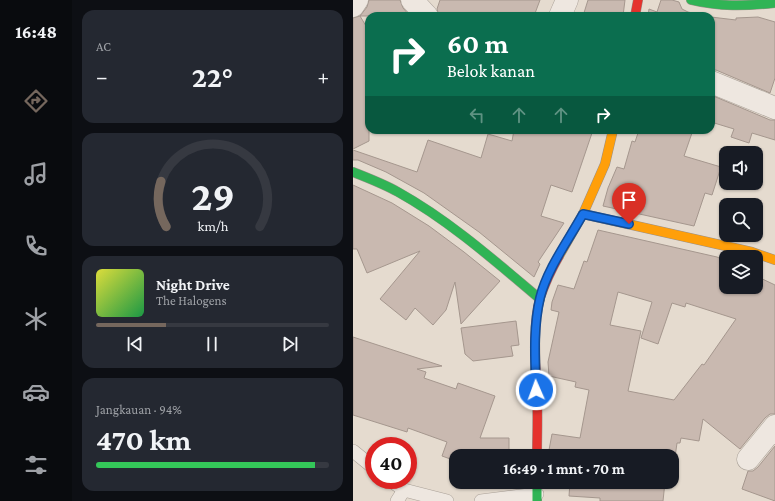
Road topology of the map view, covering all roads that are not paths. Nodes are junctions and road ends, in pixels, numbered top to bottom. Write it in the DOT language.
graph roads {
  1 [pos="357,0"];
  2 [pos="412,0"];
  3 [pos="567,0"];
  4 [pos="638,0"];
  5 [pos="691,0"];
  6 [pos="775,2"];
  7 [pos="353,6"];
  8 [pos="423,12"];
  9 [pos="562,12"];
  10 [pos="636,12"];
  11 [pos="715,84"];
  12 [pos="775,108"];
  13 [pos="612,134"];
  14 [pos="353,172"];
  15 [pos="583,214"];
  16 [pos="775,260"];
  17 [pos="540,299"];
  18 [pos="775,426"];
  19 [pos="537,449"];
  20 [pos="353,451"];
  21 [pos="748,459"];
  22 [pos="365,461"];
  23 [pos="537,492"];
  24 [pos="400,496"];
  25 [pos="447,501"];
  26 [pos="481,501"];
  1 -- 7 [label="street"];
  2 -- 8 [label="street"];
  3 -- 9 [label="street"];
  4 -- 10 [label="street"];
  5 -- 6 [label="street"];
  11 -- 12 [label="street"];
  13 -- 15 [label="street"];
  14 -- 17 [label="street"];
  15 -- 16 [label="street"];
  15 -- 17 [label="street"];
  17 -- 19 [label="street"];
  18 -- 21 [label="street"];
  20 -- 22 [label="lane"];
  23 -- 26 [label="lane"];
  24 -- 25 [label="lane"];
}
